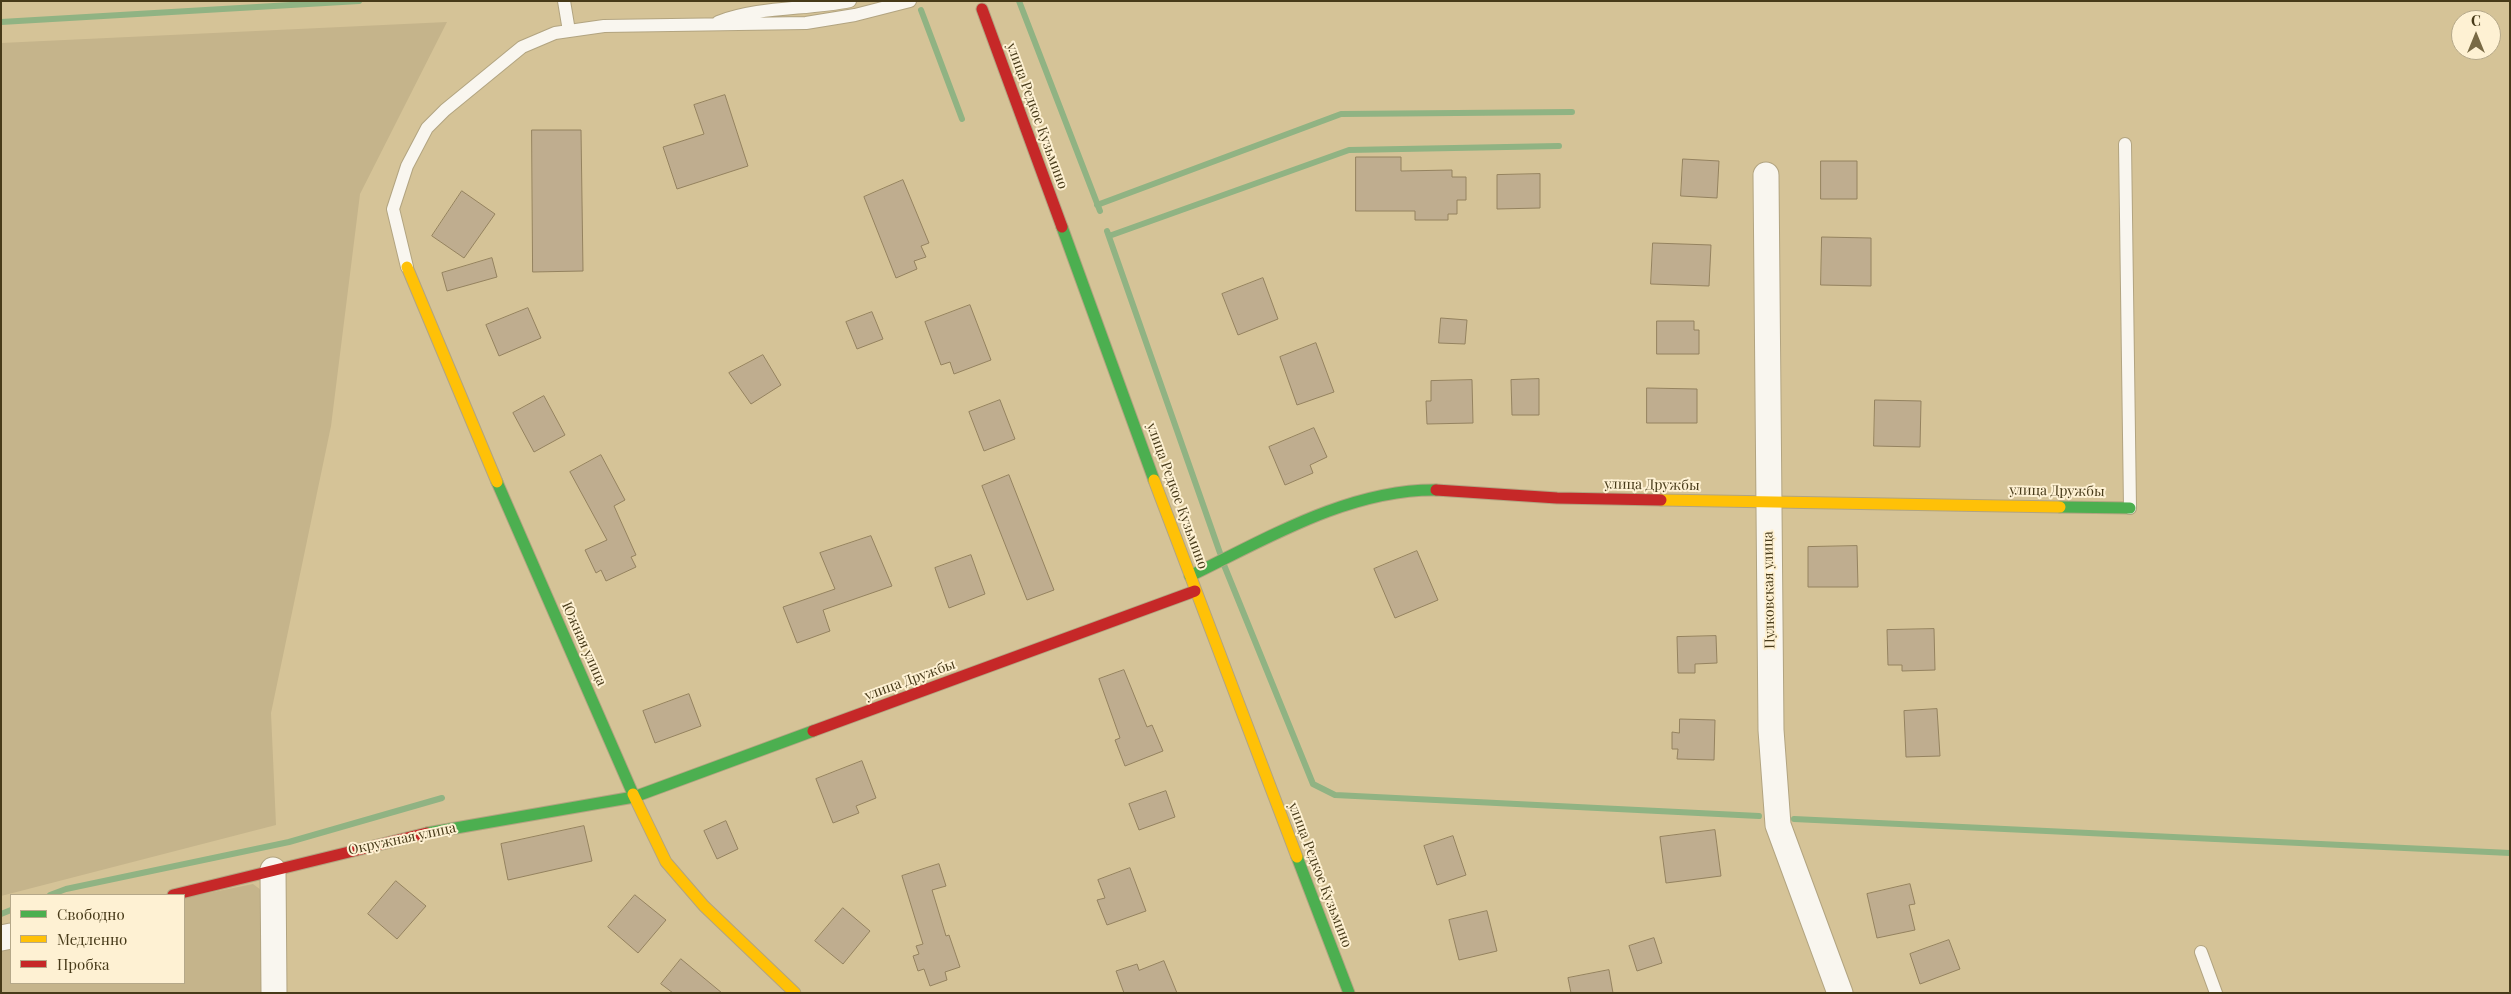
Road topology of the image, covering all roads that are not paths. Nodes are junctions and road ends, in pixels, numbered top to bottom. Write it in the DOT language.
graph roads {
  1 [pos="564,1"];
  2 [pos="850,1"];
  3 [pos="910,1"];
  4 [pos="981,5"];
  5 [pos="714,24"];
  6 [pos="569,31"];
  7 [pos="2125,144"];
  8 [pos="1766,176"];
  9 [pos="408,266"];
  10 [pos="1768,502"];
  11 [pos="2130,508"];
  12 [pos="1190,576"];
  13 [pos="1196,591"];
  14 [pos="634,797"];
  15 [pos="273,870"];
  16 [pos="177,894"];
  17 [pos="2201,952"];
  18 [pos="274,993"];
  19 [pos="795,993"];
  20 [pos="1349,993"];
  21 [pos="1840,993"];
  22 [pos="2216,993"];
  1 -- 6 [label="lane"];
  2 -- 5 [label="lane"];
  3 -- 5 [label="lane"];
  4 -- 12 [label="street, улица Редкое Кузьмино"];
  5 -- 6 [label="lane"];
  6 -- 9 [label="lane"];
  7 -- 11 [label="lane"];
  8 -- 10 [label="street, Пулковская улица"];
  9 -- 14 [label="street, Южная улица"];
  10 -- 11 [label="street, улица Дружбы"];
  10 -- 12 [label="street, улица Дружбы"];
  10 -- 21 [label="street, Пулковская улица"];
  12 -- 13 [label="street, улица Редкое Кузьмино"];
  13 -- 14 [label="street, улица Дружбы"];
  13 -- 20 [label="street, улица Редкое Кузьмино"];
  14 -- 15 [label="street, Окружная улица"];
  14 -- 19 [label="street, Южная улица"];
  15 -- 16 [label="street, Окружная улица"];
  15 -- 18 [label="street"];
  17 -- 22 [label="lane"];
}
